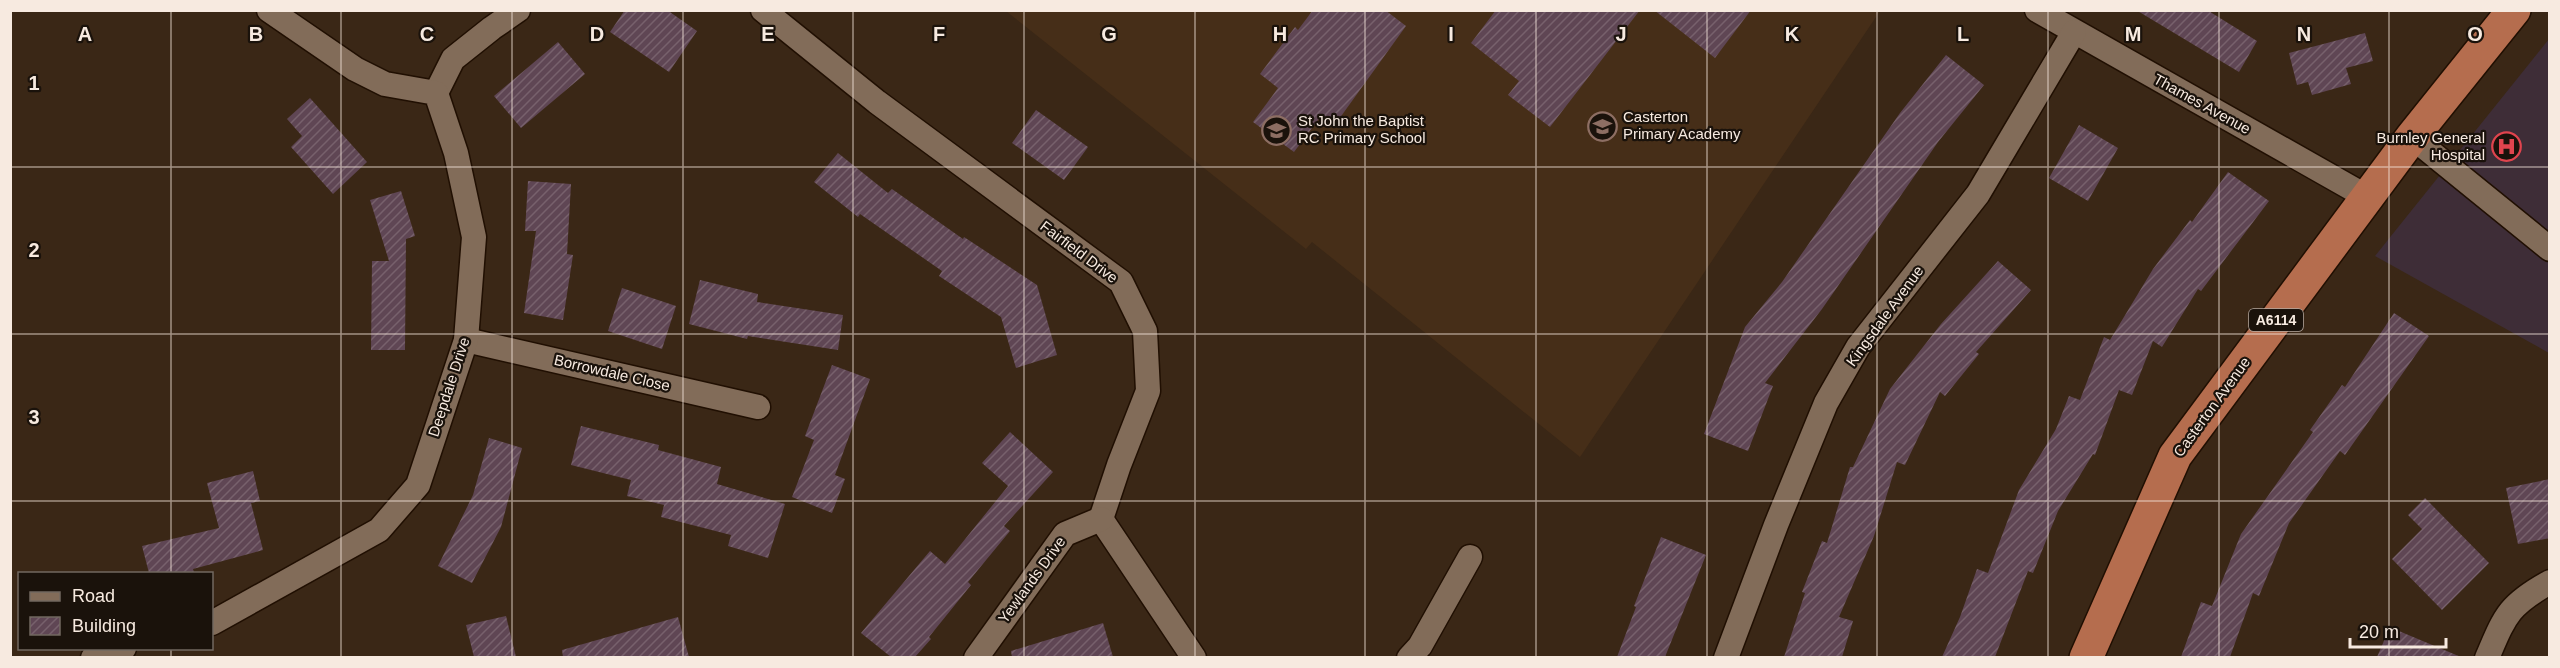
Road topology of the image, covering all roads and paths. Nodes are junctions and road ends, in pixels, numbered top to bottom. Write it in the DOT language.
graph roads {
  1 [pos="268,10"];
  2 [pos="519,10"];
  3 [pos="763,10"];
  4 [pos="2037,10"];
  5 [pos="2514,10"];
  6 [pos="2074,32"];
  7 [pos="436,93"];
  8 [pos="2412,137"];
  9 [pos="2367,197"];
  10 [pos="2550,249"];
  11 [pos="466,340"];
  12 [pos="758,407"];
  13 [pos="1101,519"];
  14 [pos="1470,557"];
  15 [pos="2550,582"];
  16 [pos="214,622"];
  17 [pos="117,650"];
  18 [pos="93,657"];
  19 [pos="976,657"];
  20 [pos="1194,657"];
  21 [pos="1409,657"];
  22 [pos="1726,657"];
  23 [pos="2086,657"];
  24 [pos="2487,657"];
  1 -- 7 [label="street"];
  2 -- 7 [label="street"];
  3 -- 13 [label="street, Fairfield Drive"];
  4 -- 6 [label="street, Thames Avenue"];
  5 -- 8 [label="highway, Casterton Avenue / A6114"];
  6 -- 9 [label="street, Thames Avenue"];
  6 -- 22 [label="street, Kingsdale Avenue"];
  7 -- 11 [label="street, Deepdale Drive"];
  8 -- 9 [label="highway, Casterton Avenue / A6114"];
  8 -- 10 [label="street"];
  9 -- 23 [label="highway, Casterton Avenue / A6114"];
  11 -- 12 [label="street, Borrowdale Close"];
  11 -- 16 [label="street, Deepdale Drive"];
  13 -- 19 [label="street, Yewlands Drive"];
  13 -- 20 [label="street"];
  14 -- 21 [label="street"];
  15 -- 24 [label="street"];
  17 -- 18 [label="street"];
}
